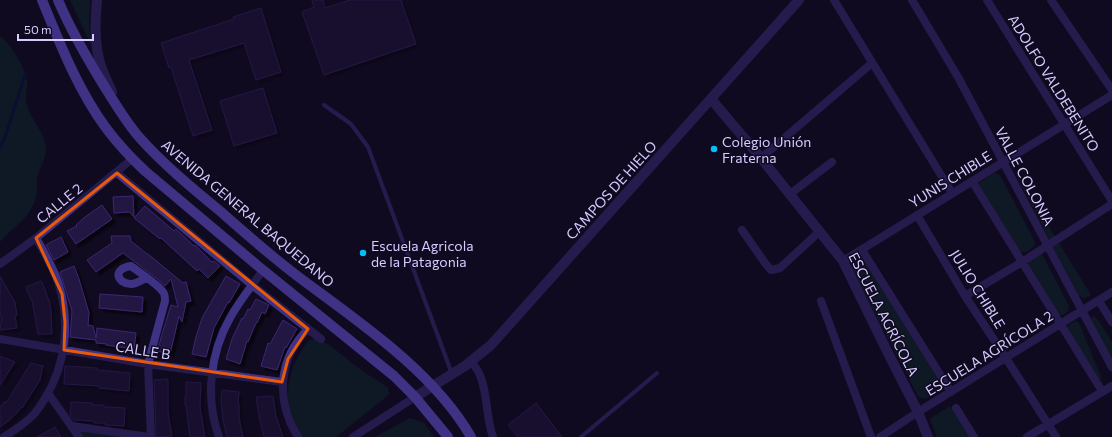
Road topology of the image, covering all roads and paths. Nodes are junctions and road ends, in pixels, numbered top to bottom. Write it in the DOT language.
graph roads {
  1 [pos="42,0"];
  2 [pos="58,0"];
  3 [pos="97,0"];
  4 [pos="799,0"];
  5 [pos="834,0"];
  6 [pos="912,0"];
  7 [pos="987,0"];
  8 [pos="1052,0"];
  9 [pos="872,63"];
  10 [pos="1112,90"];
  11 [pos="1112,95"];
  12 [pos="711,99"];
  13 [pos="324,105"];
  14 [pos="118,109"];
  15 [pos="1064,124"];
  16 [pos="761,158"];
  17 [pos="132,159"];
  18 [pos="832,162"];
  19 [pos="1003,162"];
  20 [pos="117,173"];
  21 [pos="972,181"];
  22 [pos="952,193"];
  23 [pos="790,194"];
  24 [pos="1112,201"];
  25 [pos="1112,204"];
  26 [pos="917,215"];
  27 [pos="742,230"];
  28 [pos="820,231"];
  29 [pos="36,238"];
  30 [pos="1047,246"];
  31 [pos="862,250"];
  32 [pos="843,261"];
  33 [pos="1022,262"];
  34 [pos="0,264"];
  35 [pos="263,270"];
  36 [pos="146,278"];
  37 [pos="252,285"];
  38 [pos="1112,292"];
  39 [pos="965,296"];
  40 [pos="821,301"];
  41 [pos="1099,301"];
  42 [pos="1083,310"];
  43 [pos="1112,322"];
  44 [pos="1061,324"];
  45 [pos="308,329"];
  46 [pos="0,339"];
  47 [pos="321,339"];
  48 [pos="64,350"];
  49 [pos="1006,358"];
  50 [pos="471,362"];
  51 [pos="148,364"];
  52 [pos="1112,367"];
  53 [pos="212,372"];
  54 [pos="657,373"];
  55 [pos="452,374"];
  56 [pos="282,382"];
  57 [pos="1112,386"];
  58 [pos="433,387"];
  59 [pos="1102,391"];
  60 [pos="951,392"];
  61 [pos="48,393"];
  62 [pos="415,397"];
  63 [pos="956,408"];
  64 [pos="918,412"];
  65 [pos="1048,424"];
  66 [pos="72,426"];
  67 [pos="4,437"];
  68 [pos="79,437"];
  69 [pos="150,437"];
  70 [pos="219,437"];
  71 [pos="298,437"];
  72 [pos="353,437"];
  73 [pos="448,437"];
  74 [pos="471,437"];
  75 [pos="492,437"];
  76 [pos="581,437"];
  77 [pos="871,437"];
  78 [pos="880,437"];
  79 [pos="928,437"];
  80 [pos="974,437"];
  81 [pos="1027,437"];
  82 [pos="1056,437"];
  1 -- 17 [label="main road"];
  2 -- 14 [label="main road, AVENIDA GENERAL BAQUEDANO"];
  3 -- 14 [label="street"];
  4 -- 12 [label="street, CAMPOS DE HIELO"];
  5 -- 9 [label="street"];
  6 -- 19 [label="street, VALLE COLONIA"];
  7 -- 15 [label="street, ADOLFO VALDEBENITO"];
  8 -- 10 [label="street"];
  9 -- 16 [label="street"];
  9 -- 22 [label="street"];
  11 -- 15 [label="street, YUNIS CHIBLE"];
  12 -- 16 [label="street, ESCUELA AGRÍCOLA"];
  12 -- 50 [label="street, CAMPOS DE HIELO"];
  13 -- 55 [label="lane"];
  14 -- 58 [label="main road, AVENIDA GENERAL BAQUEDANO"];
  15 -- 19 [label="street, YUNIS CHIBLE"];
  15 -- 24 [label="street, ADOLFO VALDEBENITO"];
  16 -- 23 [label="street, ESCUELA AGRÍCOLA"];
  17 -- 20 [label="street, CALLE 2"];
  17 -- 35 [label="main road"];
  18 -- 23 [label="street"];
  19 -- 21 [label="street, YUNIS CHIBLE"];
  19 -- 30 [label="street, VALLE COLONIA"];
  20 -- 29 [label="street, CALLE 2"];
  20 -- 37 [label="street"];
  21 -- 22 [label="street, YUNIS CHIBLE"];
  21 -- 33 [label="street"];
  22 -- 26 [label="street, YUNIS CHIBLE"];
  23 -- 28 [label="street, ESCUELA AGRÍCOLA"];
  25 -- 30 [label="street"];
  26 -- 31 [label="street, YUNIS CHIBLE"];
  26 -- 39 [label="street, JULIO CHIBLE"];
  27 -- 28 [label="street"];
  28 -- 32 [label="street, ESCUELA AGRÍCOLA"];
  29 -- 34 [label="street, CALLE 2"];
  29 -- 48 [label="street"];
  30 -- 33 [label="street"];
  30 -- 42 [label="street, VALLE COLONIA"];
  31 -- 32 [label="street, YUNIS CHIBLE"];
  31 -- 60 [label="street"];
  32 -- 64 [label="street, ESCUELA AGRÍCOLA"];
  33 -- 39 [label="street"];
  33 -- 44 [label="street"];
  35 -- 37 [label="street"];
  35 -- 62 [label="main road"];
  36 -- 51 [label="street"];
  37 -- 45 [label="street"];
  37 -- 53 [label="street"];
  38 -- 41 [label="street, ESCUELA AGRÍCOLA 2"];
  39 -- 49 [label="street, JULIO CHIBLE"];
  40 -- 77 [label="street"];
  41 -- 42 [label="street, ESCUELA AGRÍCOLA 2"];
  41 -- 43 [label="street"];
  42 -- 44 [label="street, ESCUELA AGRÍCOLA 2"];
  42 -- 52 [label="street, VALLE COLONIA"];
  44 -- 49 [label="street, ESCUELA AGRÍCOLA 2"];
  44 -- 59 [label="street"];
  45 -- 47 [label="street"];
  45 -- 56 [label="street"];
  46 -- 48 [label="street, CALLE B"];
  48 -- 51 [label="street, CALLE B"];
  48 -- 61 [label="street"];
  49 -- 60 [label="street, ESCUELA AGRÍCOLA 2"];
  49 -- 65 [label="street, JULIO CHIBLE"];
  50 -- 55 [label="street, CAMPOS DE HIELO"];
  50 -- 75 [label="street"];
  51 -- 53 [label="street, CALLE B"];
  51 -- 69 [label="street"];
  53 -- 56 [label="street, CALLE B"];
  53 -- 70 [label="street"];
  54 -- 76 [label="lane"];
  55 -- 58 [label="street, CAMPOS DE HIELO"];
  56 -- 71 [label="street"];
  57 -- 59 [label="street"];
  58 -- 62 [label="street, CAMPOS DE HIELO"];
  58 -- 74 [label="main road, AVENIDA GENERAL BAQUEDANO"];
  59 -- 65 [label="street"];
  60 -- 64 [label="street, ESCUELA AGRÍCOLA 2"];
  61 -- 66 [label="street"];
  61 -- 67 [label="street"];
  62 -- 72 [label="street"];
  62 -- 73 [label="main road"];
  63 -- 80 [label="street"];
  64 -- 78 [label="street, ESCUELA AGRÍCOLA 2"];
  64 -- 79 [label="street, ESCUELA AGRÍCOLA"];
  65 -- 81 [label="street"];
  65 -- 82 [label="street, JULIO CHIBLE"];
  66 -- 68 [label="street"];
  66 -- 69 [label="street"];
}
